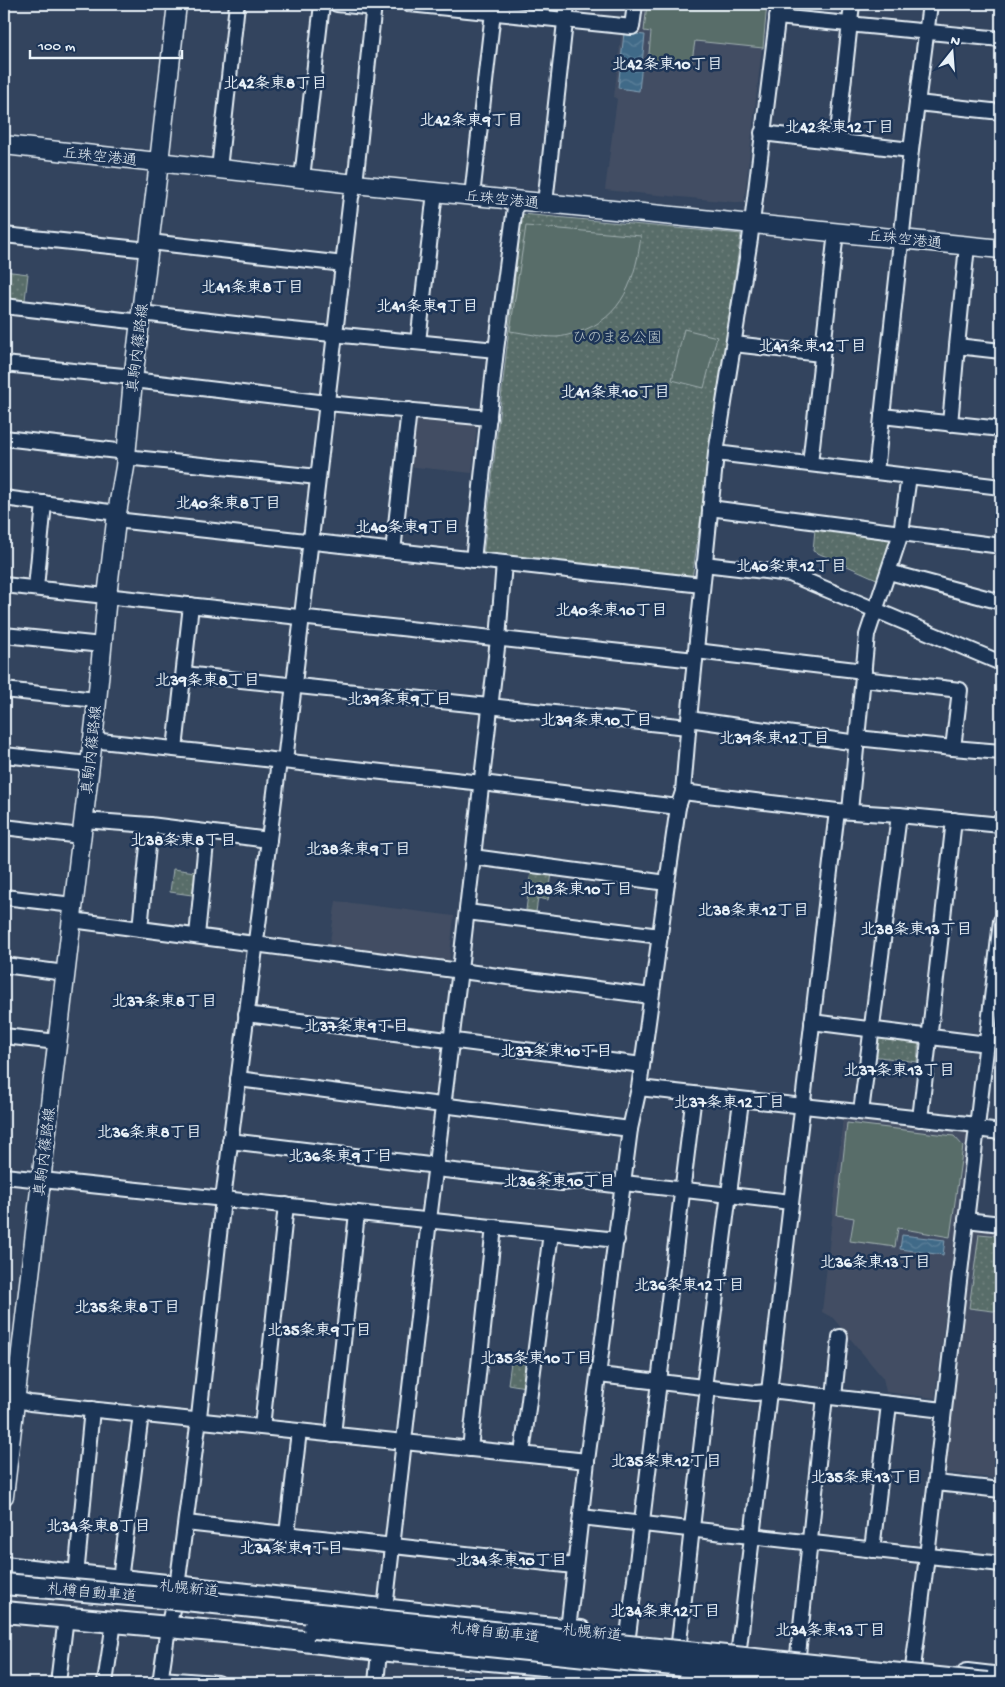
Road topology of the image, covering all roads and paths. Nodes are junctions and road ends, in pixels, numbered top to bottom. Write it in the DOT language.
graph roads {
  1 [pos="176,4"];
  2 [pos="237,4"];
  3 [pos="322,4"];
  4 [pos="337,4"];
  5 [pos="409,4"];
  6 [pos="568,4"];
  7 [pos="635,4"];
  8 [pos="852,4"];
  9 [pos="930,4"];
  10 [pos="374,6"];
  11 [pos="778,10"];
  12 [pos="493,12"];
  13 [pos="566,20"];
  14 [pos="850,24"];
  15 [pos="927,30"];
  16 [pos="1001,39"];
  17 [pos="917,103"];
  18 [pos="1001,112"];
  19 [pos="762,133"];
  20 [pos="837,142"];
  21 [pos="4,145"];
  22 [pos="911,150"];
  23 [pos="159,162"];
  24 [pos="220,168"];
  25 [pos="302,178"];
  26 [pos="355,184"];
  27 [pos="435,192"];
  28 [pos="472,196"];
  29 [pos="516,200"];
  30 [pos="545,203"];
  31 [pos="752,224"];
  32 [pos="836,232"];
  33 [pos="4,235"];
  34 [pos="902,239"];
  35 [pos="149,246"];
  36 [pos="968,246"];
  37 [pos="1001,249"];
  38 [pos="344,264"];
  39 [pos="4,306"];
  40 [pos="140,318"];
  41 [pos="335,334"];
  42 [pos="418,342"];
  43 [pos="734,344"];
  44 [pos="957,346"];
  45 [pos="496,350"];
  46 [pos="1001,351"];
  47 [pos="821,354"];
  48 [pos="4,364"];
  49 [pos="133,378"];
  50 [pos="327,403"];
  51 [pos="408,410"];
  52 [pos="882,416"];
  53 [pos="489,418"];
  54 [pos="950,424"];
  55 [pos="1001,429"];
  56 [pos="4,438"];
  57 [pos="716,453"];
  58 [pos="126,454"];
  59 [pos="810,464"];
  60 [pos="876,472"];
  61 [pos="910,476"];
  62 [pos="318,477"];
  63 [pos="1001,487"];
  64 [pos="4,498"];
  65 [pos="44,503"];
  66 [pos="710,508"];
  67 [pos="116,516"];
  68 [pos="901,533"];
  69 [pos="311,542"];
  70 [pos="1001,546"];
  71 [pos="393,551"];
  72 [pos="474,560"];
  73 [pos="504,563"];
  74 [pos="704,564"];
  75 [pos="889,572"];
  76 [pos="4,585"];
  77 [pos="702,585"];
  78 [pos="36,588"];
  79 [pos="107,596"];
  80 [pos="1001,602"];
  81 [pos="192,605"];
  82 [pos="875,610"];
  83 [pos="302,618"];
  84 [pos="4,635"];
  85 [pos="498,639"];
  86 [pos="102,645"];
  87 [pos="695,655"];
  88 [pos="1001,663"];
  89 [pos="184,674"];
  90 [pos="864,675"];
  91 [pos="293,686"];
  92 [pos="4,690"];
  93 [pos="96,700"];
  94 [pos="490,707"];
  95 [pos="688,723"];
  96 [pos="92,740"];
  97 [pos="857,740"];
  98 [pos="953,748"];
  99 [pos="175,749"];
  100 [pos="1001,752"];
  101 [pos="4,755"];
  102 [pos="282,761"];
  103 [pos="89,764"];
  104 [pos="482,783"];
  105 [pos="683,792"];
  106 [pos="678,807"];
  107 [pos="843,811"];
  108 [pos="899,815"];
  109 [pos="954,820"];
  110 [pos="150,825"];
  111 [pos="1001,825"];
  112 [pos="4,827"];
  113 [pos="82,828"];
  114 [pos="208,832"];
  115 [pos="270,840"];
  116 [pos="473,857"];
  117 [pos="667,882"];
  118 [pos="4,897"];
  119 [pos="72,912"];
  120 [pos="467,912"];
  121 [pos="1001,920"];
  122 [pos="140,929"];
  123 [pos="197,936"];
  124 [pos="660,936"];
  125 [pos="256,944"];
  126 [pos="999,957"];
  127 [pos="4,965"];
  128 [pos="460,970"];
  129 [pos="65,973"];
  130 [pos="651,996"];
  131 [pos="246,1014"];
  132 [pos="812,1022"];
  133 [pos="995,1025"];
  134 [pos="872,1030"];
  135 [pos="4,1036"];
  136 [pos="929,1036"];
  137 [pos="452,1041"];
  138 [pos="57,1042"];
  139 [pos="987,1044"];
  140 [pos="642,1065"];
  141 [pos="238,1079"];
  142 [pos="639,1088"];
  143 [pos="694,1095"];
  144 [pos="741,1100"];
  145 [pos="444,1105"];
  146 [pos="802,1106"];
  147 [pos="861,1112"];
  148 [pos="920,1119"];
  149 [pos="976,1127"];
  150 [pos="630,1129"];
  151 [pos="1001,1132"];
  152 [pos="230,1141"];
  153 [pos="436,1166"];
  154 [pos="4,1176"];
  155 [pos="41,1179"];
  156 [pos="623,1185"];
  157 [pos="682,1190"];
  158 [pos="728,1195"];
  159 [pos="223,1199"];
  160 [pos="791,1202"];
  161 [pos="286,1206"];
  162 [pos="357,1213"];
  163 [pos="429,1220"];
  164 [pos="966,1220"];
  165 [pos="1001,1224"];
  166 [pos="494,1227"];
  167 [pos="551,1233"];
  168 [pos="617,1240"];
  169 [pos="840,1337"];
  170 [pos="599,1375"];
  171 [pos="659,1382"];
  172 [pos="706,1387"];
  173 [pos="769,1392"];
  174 [pos="10,1397"];
  175 [pos="830,1397"];
  176 [pos="889,1404"];
  177 [pos="92,1409"];
  178 [pos="943,1410"];
  179 [pos="141,1414"];
  180 [pos="199,1421"];
  181 [pos="262,1427"];
  182 [pos="299,1431"];
  183 [pos="333,1434"];
  184 [pos="404,1442"];
  185 [pos="470,1449"];
  186 [pos="522,1454"];
  187 [pos="587,1461"];
  188 [pos="936,1483"];
  189 [pos="1001,1490"];
  190 [pos="4,1496"];
  191 [pos="581,1517"];
  192 [pos="186,1523"];
  193 [pos="641,1524"];
  194 [pos="692,1530"];
  195 [pos="287,1534"];
  196 [pos="752,1536"];
  197 [pos="809,1543"];
  198 [pos="392,1545"];
  199 [pos="872,1550"];
  200 [pos="927,1556"];
  201 [pos="1001,1564"];
  202 [pos="574,1566"];
  203 [pos="4,1568"];
  204 [pos="76,1576"];
  205 [pos="120,1580"];
  206 [pos="4,1584"];
  207 [pos="177,1587"];
  208 [pos="4,1595"];
  209 [pos="385,1610"];
  210 [pos="4,1612"];
  211 [pos="66,1617"];
  212 [pos="114,1622"];
  213 [pos="168,1628"];
  214 [pos="568,1630"];
  215 [pos="628,1636"];
  216 [pos="679,1642"];
  217 [pos="738,1648"];
  218 [pos="379,1650"];
  219 [pos="798,1655"];
  220 [pos="913,1668"];
  221 [pos="562,1675"];
  222 [pos="622,1678"];
  223 [pos="1001,1678"];
  224 [pos="673,1680"];
  225 [pos="160,1681"];
  226 [pos="58,1683"];
  227 [pos="105,1683"];
  228 [pos="218,1683"];
  229 [pos="376,1683"];
  230 [pos="737,1683"];
  231 [pos="847,1683"];
  232 [pos="987,1683"];
  1 -- 23 [label="main road, 真駒内篠路線"];
  2 -- 24 [label="street"];
  3 -- 25 [label="street"];
  4 -- 10 [label="street"];
  5 -- 12 [label="street"];
  6 -- 13 [label="street"];
  7 -- 13 [label="street"];
  8 -- 14 [label="street"];
  9 -- 15 [label="street"];
  10 -- 26 [label="street"];
  11 -- 14 [label="street"];
  11 -- 19 [label="street"];
  12 -- 13 [label="street"];
  12 -- 28 [label="street"];
  13 -- 30 [label="street"];
  14 -- 15 [label="street"];
  14 -- 20 [label="street"];
  15 -- 16 [label="street"];
  15 -- 17 [label="street"];
  17 -- 18 [label="street"];
  17 -- 22 [label="street"];
  19 -- 20 [label="street"];
  19 -- 31 [label="street"];
  20 -- 22 [label="street"];
  21 -- 23 [label="main road, 丘珠空港通"];
  22 -- 34 [label="street"];
  23 -- 24 [label="main road, 丘珠空港通"];
  23 -- 35 [label="main road, 真駒内篠路線"];
  24 -- 25 [label="main road, 丘珠空港通"];
  25 -- 26 [label="main road, 丘珠空港通"];
  26 -- 27 [label="main road, 丘珠空港通"];
  26 -- 38 [label="street"];
  27 -- 28 [label="main road, 丘珠空港通"];
  27 -- 42 [label="street"];
  28 -- 29 [label="main road, 丘珠空港通"];
  29 -- 30 [label="main road, 丘珠空港通"];
  29 -- 45 [label="street"];
  30 -- 31 [label="main road, 丘珠空港通"];
  31 -- 32 [label="main road, 丘珠空港通"];
  31 -- 43 [label="street"];
  32 -- 34 [label="main road, 丘珠空港通"];
  32 -- 47 [label="street"];
  33 -- 35 [label="street"];
  34 -- 36 [label="main road, 丘珠空港通"];
  34 -- 52 [label="street"];
  35 -- 38 [label="street"];
  35 -- 40 [label="main road, 真駒内篠路線"];
  36 -- 37 [label="main road, 丘珠空港通"];
  36 -- 44 [label="street"];
  38 -- 41 [label="street"];
  39 -- 40 [label="street"];
  40 -- 41 [label="street"];
  40 -- 49 [label="main road, 真駒内篠路線"];
  41 -- 42 [label="street"];
  41 -- 50 [label="street"];
  42 -- 45 [label="street"];
  43 -- 47 [label="street"];
  43 -- 57 [label="street"];
  44 -- 46 [label="street"];
  44 -- 54 [label="street"];
  45 -- 53 [label="street"];
  47 -- 59 [label="street"];
  48 -- 49 [label="street"];
  49 -- 50 [label="street"];
  49 -- 58 [label="main road, 真駒内篠路線"];
  50 -- 51 [label="street"];
  50 -- 62 [label="street"];
  51 -- 53 [label="street"];
  51 -- 71 [label="street"];
  52 -- 54 [label="street"];
  52 -- 60 [label="street"];
  53 -- 72 [label="street"];
  54 -- 55 [label="street"];
  56 -- 58 [label="street"];
  57 -- 59 [label="street"];
  57 -- 66 [label="street"];
  58 -- 62 [label="street"];
  58 -- 67 [label="main road, 真駒内篠路線"];
  59 -- 60 [label="street"];
  60 -- 61 [label="street"];
  61 -- 63 [label="street"];
  61 -- 68 [label="street"];
  62 -- 69 [label="street"];
  64 -- 65 [label="street"];
  65 -- 67 [label="street"];
  65 -- 78 [label="street"];
  66 -- 68 [label="street"];
  66 -- 74 [label="street"];
  67 -- 69 [label="street"];
  67 -- 79 [label="main road, 真駒内篠路線"];
  68 -- 70 [label="street"];
  68 -- 75 [label="street"];
  69 -- 71 [label="street"];
  69 -- 83 [label="street"];
  71 -- 72 [label="street"];
  72 -- 73 [label="street"];
  73 -- 77 [label="street"];
  73 -- 85 [label="street"];
  74 -- 77 [label="street"];
  74 -- 82 [label="street"];
  75 -- 80 [label="street"];
  75 -- 82 [label="street"];
  76 -- 78 [label="street"];
  77 -- 87 [label="street"];
  78 -- 79 [label="street"];
  79 -- 81 [label="street"];
  79 -- 86 [label="main road, 真駒内篠路線"];
  81 -- 83 [label="street"];
  81 -- 89 [label="street"];
  82 -- 88 [label="street"];
  82 -- 90 [label="street"];
  83 -- 85 [label="street"];
  83 -- 91 [label="street"];
  84 -- 86 [label="street"];
  85 -- 87 [label="street"];
  85 -- 94 [label="street"];
  86 -- 93 [label="main road, 真駒内篠路線"];
  87 -- 90 [label="street"];
  87 -- 95 [label="street"];
  89 -- 91 [label="street"];
  89 -- 99 [label="street"];
  90 -- 97 [label="street"];
  90 -- 98 [label="street"];
  91 -- 94 [label="street"];
  91 -- 102 [label="street"];
  92 -- 93 [label="street"];
  93 -- 96 [label="main road, 真駒内篠路線"];
  94 -- 95 [label="street"];
  94 -- 104 [label="street"];
  95 -- 97 [label="street"];
  95 -- 105 [label="street"];
  96 -- 99 [label="street"];
  96 -- 103 [label="main road, 真駒内篠路線"];
  97 -- 98 [label="street"];
  97 -- 107 [label="street"];
  98 -- 100 [label="street"];
  99 -- 102 [label="street"];
  101 -- 103 [label="street"];
  102 -- 104 [label="street"];
  102 -- 115 [label="street"];
  103 -- 113 [label="main road, 真駒内篠路線"];
  104 -- 106 [label="street"];
  104 -- 116 [label="street"];
  105 -- 106 [label="street"];
  105 -- 107 [label="street"];
  106 -- 117 [label="street"];
  107 -- 108 [label="street"];
  107 -- 132 [label="street"];
  108 -- 109 [label="street"];
  108 -- 134 [label="street"];
  109 -- 111 [label="street"];
  109 -- 136 [label="street"];
  110 -- 113 [label="street"];
  110 -- 114 [label="street"];
  110 -- 122 [label="street"];
  112 -- 113 [label="street"];
  113 -- 119 [label="main road, 真駒内篠路線"];
  114 -- 115 [label="street"];
  114 -- 123 [label="street"];
  115 -- 125 [label="street"];
  116 -- 117 [label="street"];
  116 -- 120 [label="street"];
  117 -- 124 [label="street"];
  118 -- 119 [label="street"];
  119 -- 122 [label="street"];
  119 -- 129 [label="main road, 真駒内篠路線"];
  120 -- 124 [label="street"];
  120 -- 128 [label="street"];
  121 -- 126 [label="street"];
  122 -- 123 [label="street"];
  123 -- 125 [label="street"];
  124 -- 130 [label="street"];
  125 -- 128 [label="street"];
  125 -- 131 [label="street"];
  126 -- 133 [label="street"];
  127 -- 129 [label="street"];
  128 -- 130 [label="street"];
  128 -- 137 [label="street"];
  129 -- 138 [label="main road, 真駒内篠路線"];
  130 -- 140 [label="street"];
  131 -- 137 [label="street"];
  131 -- 141 [label="street"];
  132 -- 134 [label="street"];
  132 -- 146 [label="street"];
  133 -- 139 [label="street"];
  134 -- 136 [label="street"];
  134 -- 147 [label="street"];
  135 -- 138 [label="street"];
  136 -- 139 [label="street"];
  136 -- 148 [label="street"];
  137 -- 140 [label="street"];
  137 -- 145 [label="street"];
  138 -- 155 [label="main road, 真駒内篠路線"];
  139 -- 149 [label="street"];
  140 -- 142 [label="street"];
  141 -- 145 [label="street"];
  141 -- 152 [label="street"];
  142 -- 143 [label="street"];
  142 -- 150 [label="street"];
  143 -- 144 [label="street"];
  143 -- 157 [label="street"];
  144 -- 146 [label="street"];
  144 -- 158 [label="street"];
  145 -- 150 [label="street"];
  145 -- 153 [label="street"];
  146 -- 147 [label="street"];
  146 -- 160 [label="street"];
  147 -- 148 [label="street"];
  148 -- 149 [label="street"];
  149 -- 151 [label="street"];
  149 -- 164 [label="street"];
  150 -- 156 [label="street"];
  152 -- 153 [label="street"];
  152 -- 159 [label="street"];
  153 -- 156 [label="street"];
  153 -- 163 [label="street"];
  154 -- 155 [label="street"];
  155 -- 159 [label="street"];
  155 -- 174 [label="main road, 真駒内篠路線"];
  156 -- 157 [label="street"];
  156 -- 168 [label="street"];
  157 -- 158 [label="street"];
  157 -- 171 [label="street"];
  158 -- 160 [label="street"];
  158 -- 172 [label="street"];
  159 -- 161 [label="street"];
  159 -- 180 [label="street"];
  160 -- 173 [label="street"];
  161 -- 162 [label="street"];
  161 -- 181 [label="street"];
  162 -- 163 [label="street"];
  162 -- 183 [label="street"];
  163 -- 166 [label="street"];
  163 -- 184 [label="street"];
  164 -- 165 [label="street"];
  164 -- 178 [label="street"];
  166 -- 167 [label="street"];
  166 -- 185 [label="street"];
  167 -- 168 [label="street"];
  167 -- 186 [label="street"];
  168 -- 170 [label="street"];
  169 -- 175 [label="street"];
  170 -- 171 [label="street"];
  170 -- 187 [label="street"];
  171 -- 172 [label="street"];
  171 -- 193 [label="street"];
  172 -- 173 [label="street"];
  172 -- 194 [label="street"];
  173 -- 175 [label="street"];
  173 -- 196 [label="street"];
  174 -- 177 [label="street"];
  174 -- 190 [label="main road, 真駒内篠路線"];
  175 -- 176 [label="street"];
  175 -- 197 [label="street"];
  176 -- 178 [label="street"];
  176 -- 199 [label="street"];
  177 -- 179 [label="street"];
  177 -- 204 [label="street"];
  178 -- 188 [label="street"];
  179 -- 180 [label="street"];
  179 -- 205 [label="street"];
  180 -- 181 [label="street"];
  180 -- 192 [label="street"];
  181 -- 182 [label="street"];
  182 -- 183 [label="street"];
  182 -- 195 [label="street"];
  183 -- 184 [label="street"];
  184 -- 185 [label="street"];
  184 -- 198 [label="street"];
  185 -- 186 [label="street"];
  186 -- 187 [label="street"];
  187 -- 191 [label="street"];
  188 -- 189 [label="street"];
  188 -- 200 [label="street"];
  191 -- 193 [label="street"];
  191 -- 202 [label="street"];
  192 -- 195 [label="street"];
  192 -- 207 [label="street"];
  193 -- 194 [label="street"];
  193 -- 215 [label="street"];
  194 -- 196 [label="street"];
  194 -- 216 [label="street"];
  195 -- 198 [label="street"];
  196 -- 197 [label="street"];
  196 -- 217 [label="street"];
  197 -- 199 [label="street"];
  197 -- 219 [label="street"];
  198 -- 202 [label="street"];
  198 -- 209 [label="street"];
  199 -- 200 [label="street"];
  200 -- 201 [label="street"];
  200 -- 220 [label="street"];
  202 -- 214 [label="street"];
  203 -- 204 [label="highway, 札幌新道"];
  204 -- 205 [label="highway, 札幌新道"];
  205 -- 207 [label="highway, 札幌新道"];
  206 -- 232 [label="highway, 札樽自動車道, bridge"];
  207 -- 209 [label="highway, 札幌新道"];
  207 -- 213 [label="street"];
  208 -- 231 [label="highway, 札樽自動車道, bridge"];
  209 -- 214 [label="highway, 札幌新道"];
  209 -- 218 [label="street"];
  210 -- 211 [label="highway"];
  211 -- 212 [label="highway"];
  211 -- 226 [label="street"];
  212 -- 213 [label="highway"];
  212 -- 227 [label="street"];
  213 -- 218 [label="highway"];
  213 -- 225 [label="street"];
  214 -- 215 [label="highway, 札幌新道"];
  215 -- 216 [label="highway, 札幌新道"];
  216 -- 217 [label="highway, 札幌新道"];
  217 -- 219 [label="highway, 札幌新道"];
  217 -- 230 [label="street"];
  218 -- 221 [label="highway"];
  218 -- 229 [label="street"];
  219 -- 220 [label="highway, 札幌新道"];
  220 -- 223 [label="highway, 札幌新道"];
  221 -- 222 [label="highway"];
  222 -- 224 [label="highway"];
  224 -- 230 [label="highway"];
  225 -- 228 [label="street"];
}
